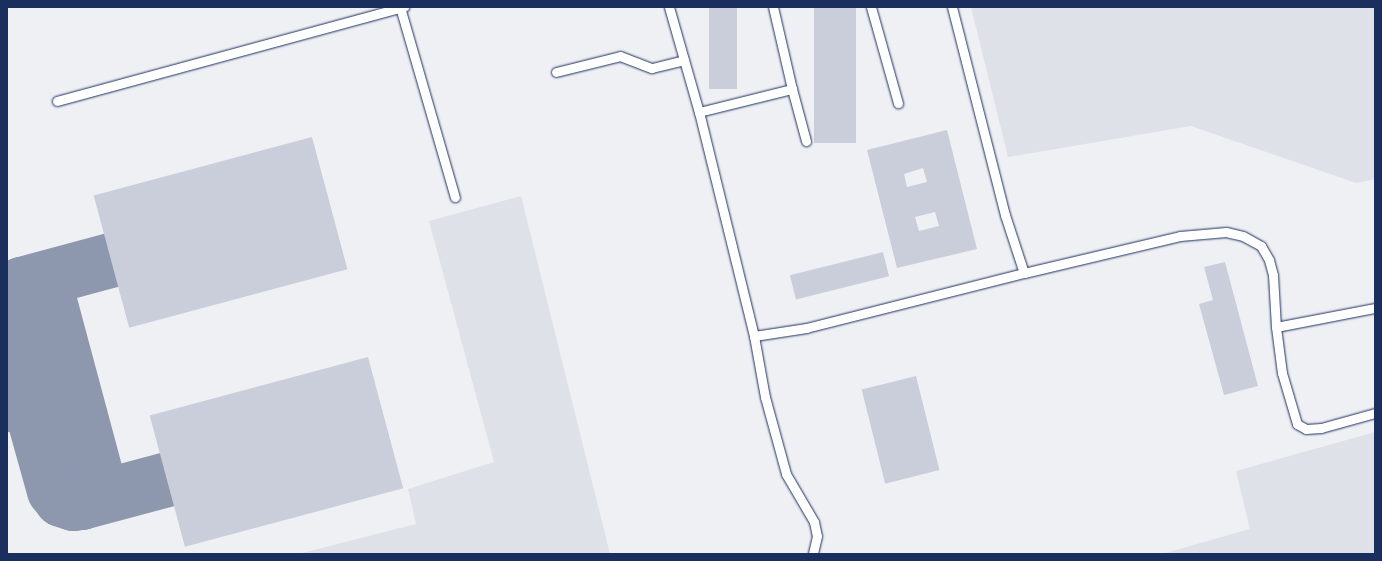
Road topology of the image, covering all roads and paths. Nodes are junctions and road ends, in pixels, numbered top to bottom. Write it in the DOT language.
graph roads {
  1 [pos="401,7"];
  2 [pos="669,7"];
  3 [pos="773,7"];
  4 [pos="871,7"];
  5 [pos="952,7"];
  6 [pos="684,60"];
  7 [pos="556,72"];
  8 [pos="792,90"];
  9 [pos="57,101"];
  10 [pos="898,103"];
  11 [pos="699,112"];
  12 [pos="806,142"];
  13 [pos="455,197"];
  14 [pos="1024,274"];
  15 [pos="1375,308"];
  16 [pos="1276,327"];
  17 [pos="754,336"];
  18 [pos="1375,413"];
  19 [pos="813,554"];
  1 -- 9 [label="lane"];
  1 -- 13 [label="lane"];
  2 -- 6 [label="lane"];
  3 -- 8 [label="lane"];
  4 -- 10 [label="lane"];
  5 -- 14 [label="lane"];
  6 -- 7 [label="lane"];
  6 -- 11 [label="lane"];
  8 -- 11 [label="lane"];
  8 -- 12 [label="lane"];
  11 -- 17 [label="lane"];
  14 -- 16 [label="lane"];
  14 -- 17 [label="lane"];
  15 -- 16 [label="lane"];
  16 -- 18 [label="lane"];
  17 -- 19 [label="lane"];
}
